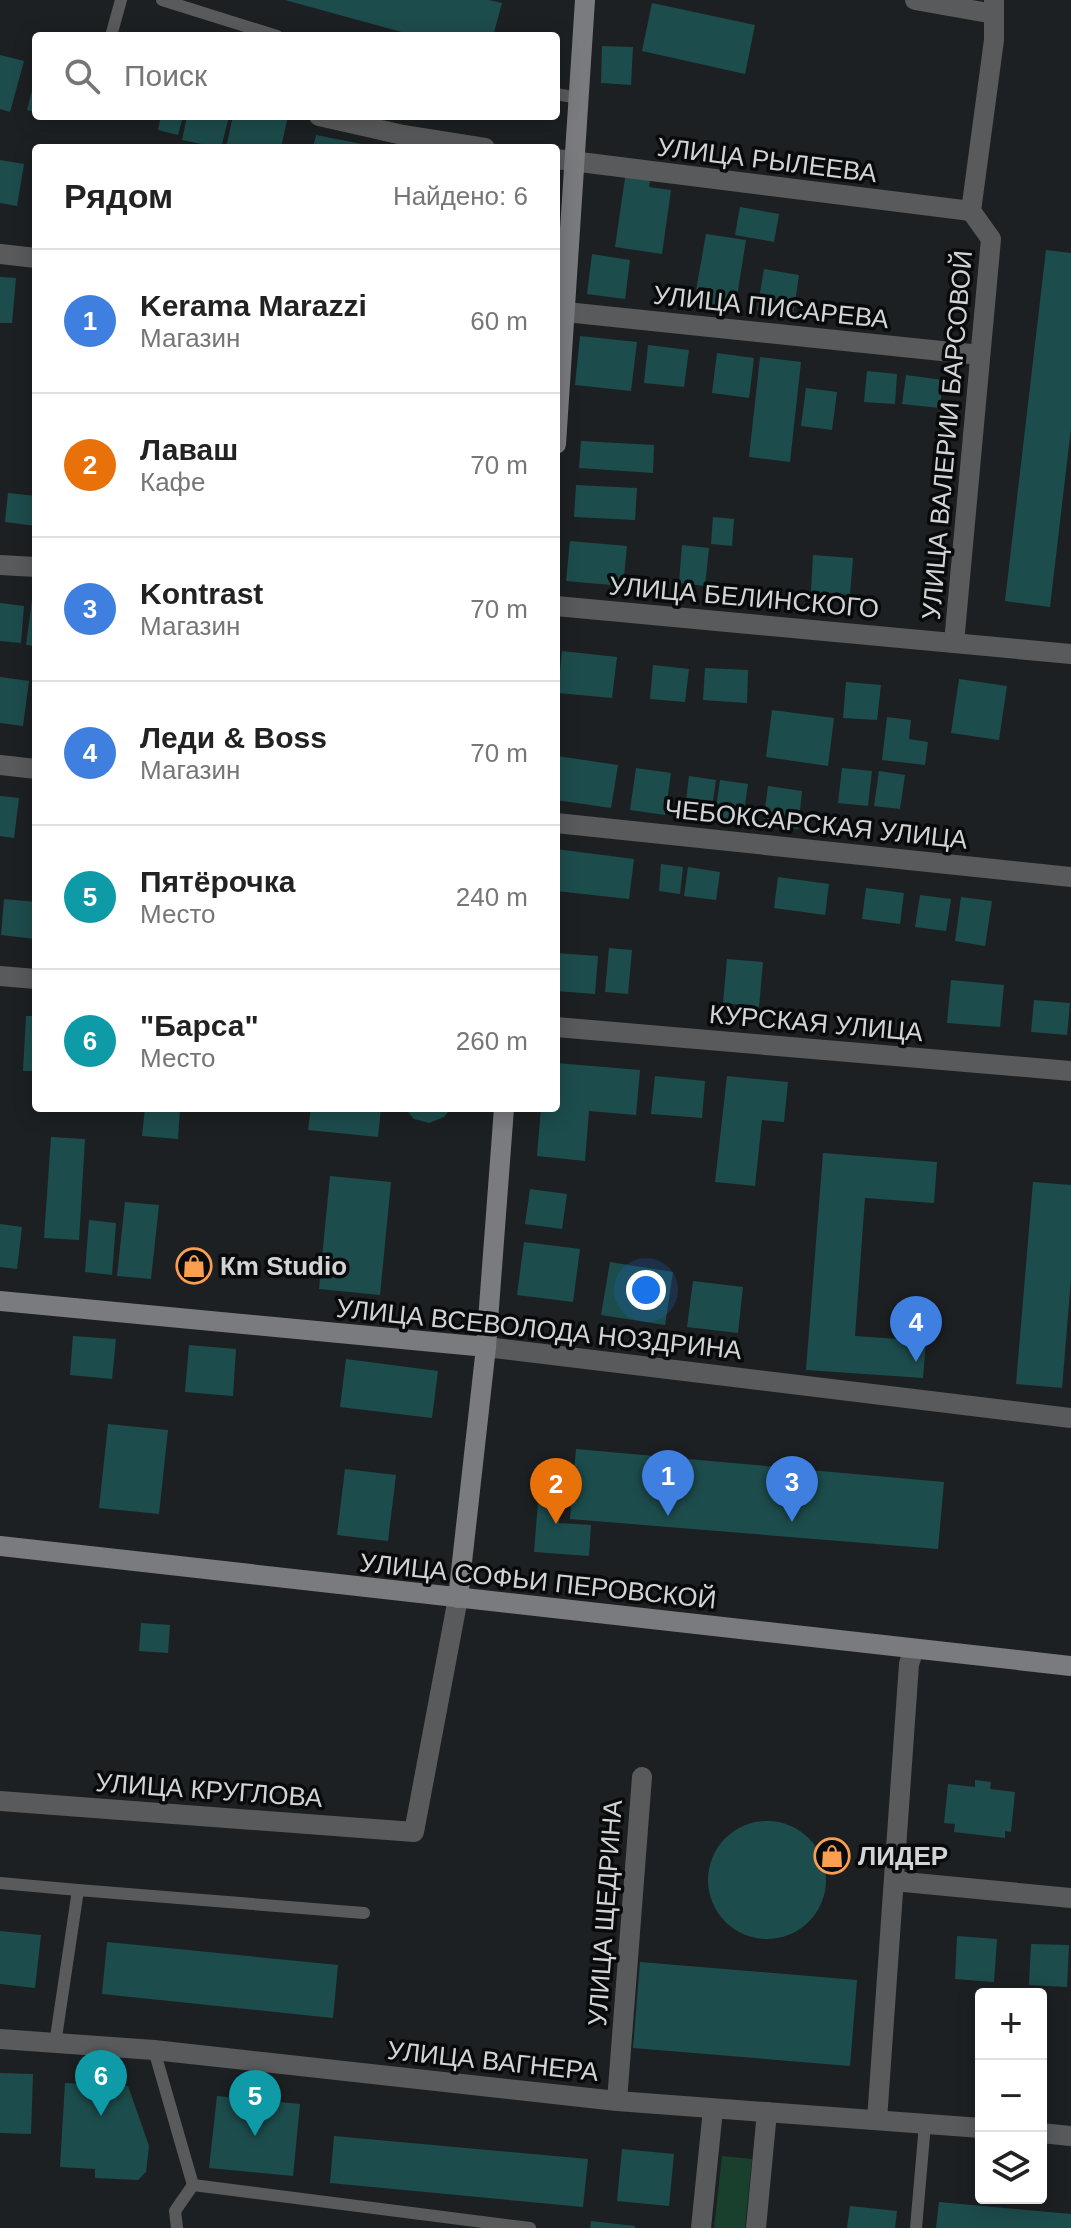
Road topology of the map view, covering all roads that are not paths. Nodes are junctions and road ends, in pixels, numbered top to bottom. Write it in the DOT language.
graph roads {
  1 [pos="121,0"];
  2 [pos="162,0"];
  3 [pos="585,0"];
  4 [pos="915,0"];
  5 [pos="994,7"];
  6 [pos="112,32"];
  7 [pos="264,32"];
  8 [pos="560,95"];
  9 [pos="578,98"];
  10 [pos="337,120"];
  11 [pos="460,144"];
  12 [pos="566,160"];
  13 [pos="971,211"];
  14 [pos="0,254"];
  15 [pos="32,258"];
  16 [pos="561,311"];
  17 [pos="560,338"];
  18 [pos="980,355"];
  19 [pos="0,565"];
  20 [pos="32,567"];
  21 [pos="560,606"];
  22 [pos="954,643"];
  23 [pos="1071,654"];
  24 [pos="0,765"];
  25 [pos="32,769"];
  26 [pos="560,823"];
  27 [pos="1071,877"];
  28 [pos="0,976"];
  29 [pos="32,979"];
  30 [pos="560,1027"];
  31 [pos="1071,1071"];
  32 [pos="504,1112"];
  33 [pos="0,1301"];
  34 [pos="486,1347"];
  35 [pos="1071,1418"];
  36 [pos="0,1546"];
  37 [pos="458,1598"];
  38 [pos="914,1649"];
  39 [pos="1071,1666"];
  40 [pos="642,1777"];
  41 [pos="0,1801"];
  42 [pos="894,1881"];
  43 [pos="0,1883"];
  44 [pos="78,1890"];
  45 [pos="1071,1898"];
  46 [pos="364,1913"];
  47 [pos="0,2039"];
  48 [pos="55,2044"];
  49 [pos="154,2050"];
  50 [pos="617,2101"];
  51 [pos="713,2109"];
  52 [pos="767,2112"];
  53 [pos="877,2120"];
  54 [pos="925,2124"];
  55 [pos="975,2128"];
  56 [pos="1047,2134"];
  57 [pos="1071,2136"];
  58 [pos="193,2185"];
  59 [pos="177,2228"];
  60 [pos="530,2228"];
  61 [pos="701,2228"];
  62 [pos="756,2228"];
  63 [pos="916,2228"];
  1 -- 6 [label="lane"];
  2 -- 7 [label="lane"];
  3 -- 9 [label="main road"];
  4 -- 5 [label="street"];
  5 -- 13 [label="street"];
  8 -- 9 [label="lane"];
  9 -- 12 [label="main road"];
  10 -- 11 [label="street"];
  12 -- 13 [label="street, УЛИЦА РЫЛЕЕВА"];
  12 -- 16 [label="main road"];
  13 -- 18 [label="street, УЛИЦА ВАЛЕРИИ БАРСОВОЙ"];
  14 -- 15 [label="street"];
  16 -- 17 [label="main road"];
  16 -- 18 [label="street, УЛИЦА ПИСАРЕВА"];
  18 -- 22 [label="street, УЛИЦА ВАЛЕРИИ БАРСОВОЙ"];
  19 -- 20 [label="street"];
  21 -- 22 [label="street, УЛИЦА БЕЛИНСКОГО"];
  22 -- 23 [label="street, УЛИЦА БЕЛИНСКОГО"];
  24 -- 25 [label="street"];
  26 -- 27 [label="street, ЧЕБОКСАРСКАЯ УЛИЦА"];
  28 -- 29 [label="street"];
  30 -- 31 [label="street, КУРСКАЯ УЛИЦА"];
  32 -- 34 [label="main road"];
  33 -- 34 [label="main road, УЛИЦА ВСЕВОЛОДА НОЗДРИНА"];
  34 -- 35 [label="street, УЛИЦА ВСЕВОЛОДА НОЗДРИНА"];
  34 -- 37 [label="main road"];
  36 -- 37 [label="main road, УЛИЦА СОФЬИ ПЕРОВСКОЙ"];
  37 -- 38 [label="main road, УЛИЦА СОФЬИ ПЕРОВСКОЙ"];
  37 -- 41 [label="street, УЛИЦА КРУГЛОВА"];
  38 -- 39 [label="main road, УЛИЦА СОФЬИ ПЕРОВСКОЙ"];
  38 -- 42 [label="street"];
  40 -- 50 [label="street, УЛИЦА ЩЕДРИНА"];
  42 -- 45 [label="street"];
  42 -- 53 [label="street"];
  43 -- 44 [label="lane"];
  44 -- 46 [label="lane"];
  44 -- 48 [label="lane"];
  47 -- 48 [label="street, УЛИЦА ВАГНЕРА"];
  48 -- 49 [label="street, УЛИЦА ВАГНЕРА"];
  49 -- 50 [label="street, УЛИЦА ВАГНЕРА"];
  49 -- 58 [label="lane"];
  50 -- 51 [label="street, УЛИЦА ВАГНЕРА"];
  51 -- 52 [label="street, УЛИЦА ВАГНЕРА"];
  51 -- 61 [label="street"];
  52 -- 53 [label="street, УЛИЦА ВАГНЕРА"];
  52 -- 62 [label="street"];
  53 -- 54 [label="street, УЛИЦА ВАГНЕРА"];
  54 -- 55 [label="street, УЛИЦА ВАГНЕРА"];
  54 -- 63 [label="lane"];
  56 -- 57 [label="street"];
  58 -- 59 [label="lane"];
  58 -- 60 [label="lane"];
}
